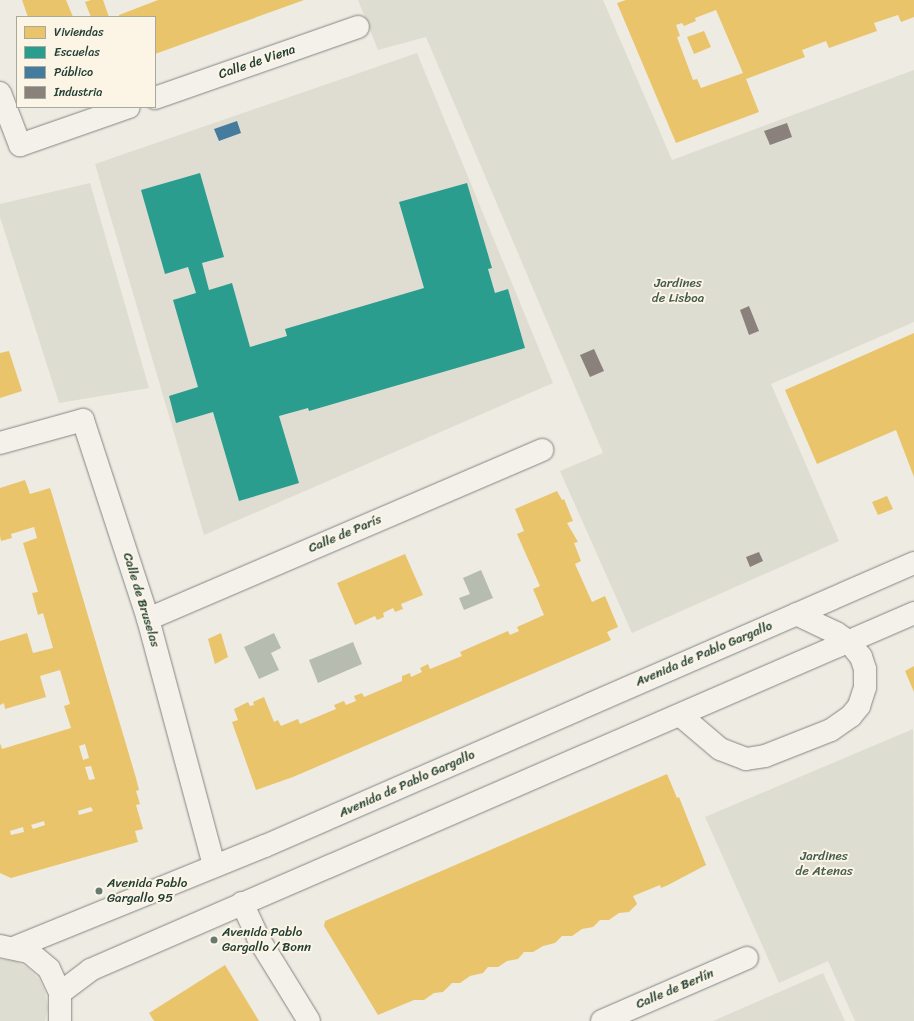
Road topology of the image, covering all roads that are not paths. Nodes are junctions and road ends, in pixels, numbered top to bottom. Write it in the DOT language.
graph roads {
  1 [pos="358,27"];
  2 [pos="0,93"];
  3 [pos="156,98"];
  4 [pos="126,108"];
  5 [pos="0,443"];
  6 [pos="542,450"];
  7 [pos="914,563"];
  8 [pos="914,613"];
  9 [pos="796,614"];
  10 [pos="148,619"];
  11 [pos="848,641"];
  12 [pos="680,715"];
  13 [pos="214,866"];
  14 [pos="242,903"];
  15 [pos="8,946"];
  16 [pos="747,958"];
  17 [pos="60,993"];
  18 [pos="60,1021"];
  19 [pos="309,1021"];
  20 [pos="602,1021"];
  1 -- 3 [label="street, Calle de Viena"];
  2 -- 4 [label="street"];
  5 -- 10 [label="street, Calle de Bruselas"];
  6 -- 10 [label="street, Calle de París"];
  7 -- 9 [label="street, Avenida de Pablo Gargallo"];
  8 -- 11 [label="street"];
  9 -- 11 [label="street"];
  9 -- 13 [label="street, Avenida de Pablo Gargallo"];
  10 -- 13 [label="street, Calle de Bruselas"];
  11 -- 12 [label="street"];
  11 -- 12 [label="street"];
  12 -- 14 [label="street"];
  13 -- 15 [label="street, Avenida de Pablo Gargallo"];
  14 -- 17 [label="street"];
  14 -- 19 [label="street"];
  15 -- 17 [label="street"];
  16 -- 20 [label="street, Calle de Berlín"];
  17 -- 18 [label="street"];
}
